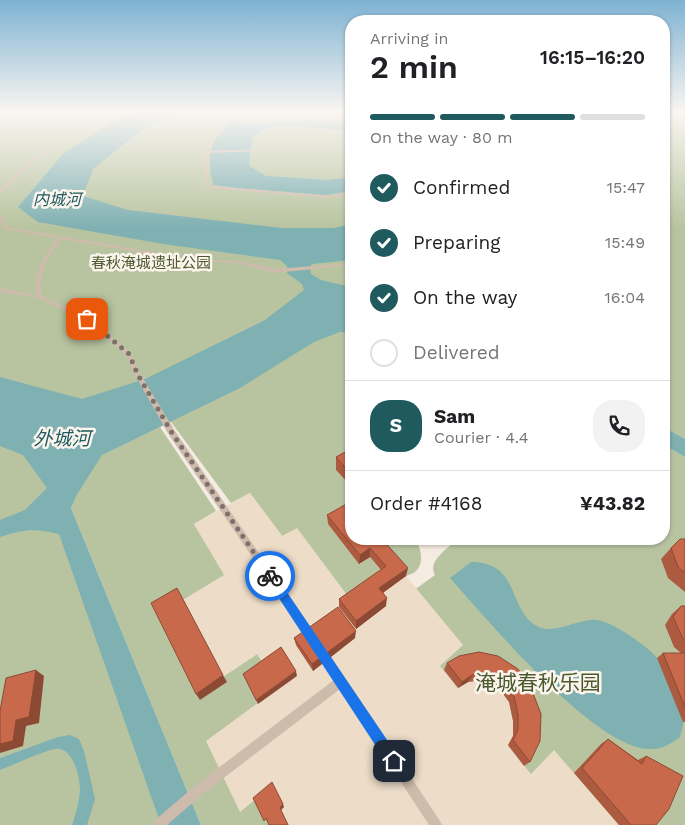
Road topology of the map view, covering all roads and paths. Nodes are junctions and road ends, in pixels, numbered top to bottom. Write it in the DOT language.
graph roads {
  1 [pos="48,150"];
  2 [pos="260,150"];
  3 [pos="208,152"];
  4 [pos="0,194"];
  5 [pos="345,195"];
  6 [pos="0,217"];
  7 [pos="60,237"];
  8 [pos="345,265"];
  9 [pos="0,290"];
  10 [pos="39,297"];
  11 [pos="341,681"];
  12 [pos="158,825"];
  13 [pos="436,825"];
  1 -- 4 [label="lane"];
  2 -- 3 [label="lane"];
  3 -- 5 [label="lane"];
  6 -- 7 [label="lane"];
  7 -- 8 [label="lane"];
  7 -- 10 [label="lane"];
  9 -- 10 [label="lane"];
  10 -- 11 [label="lane"];
  11 -- 12 [label="lane"];
  11 -- 13 [label="lane"];
}
